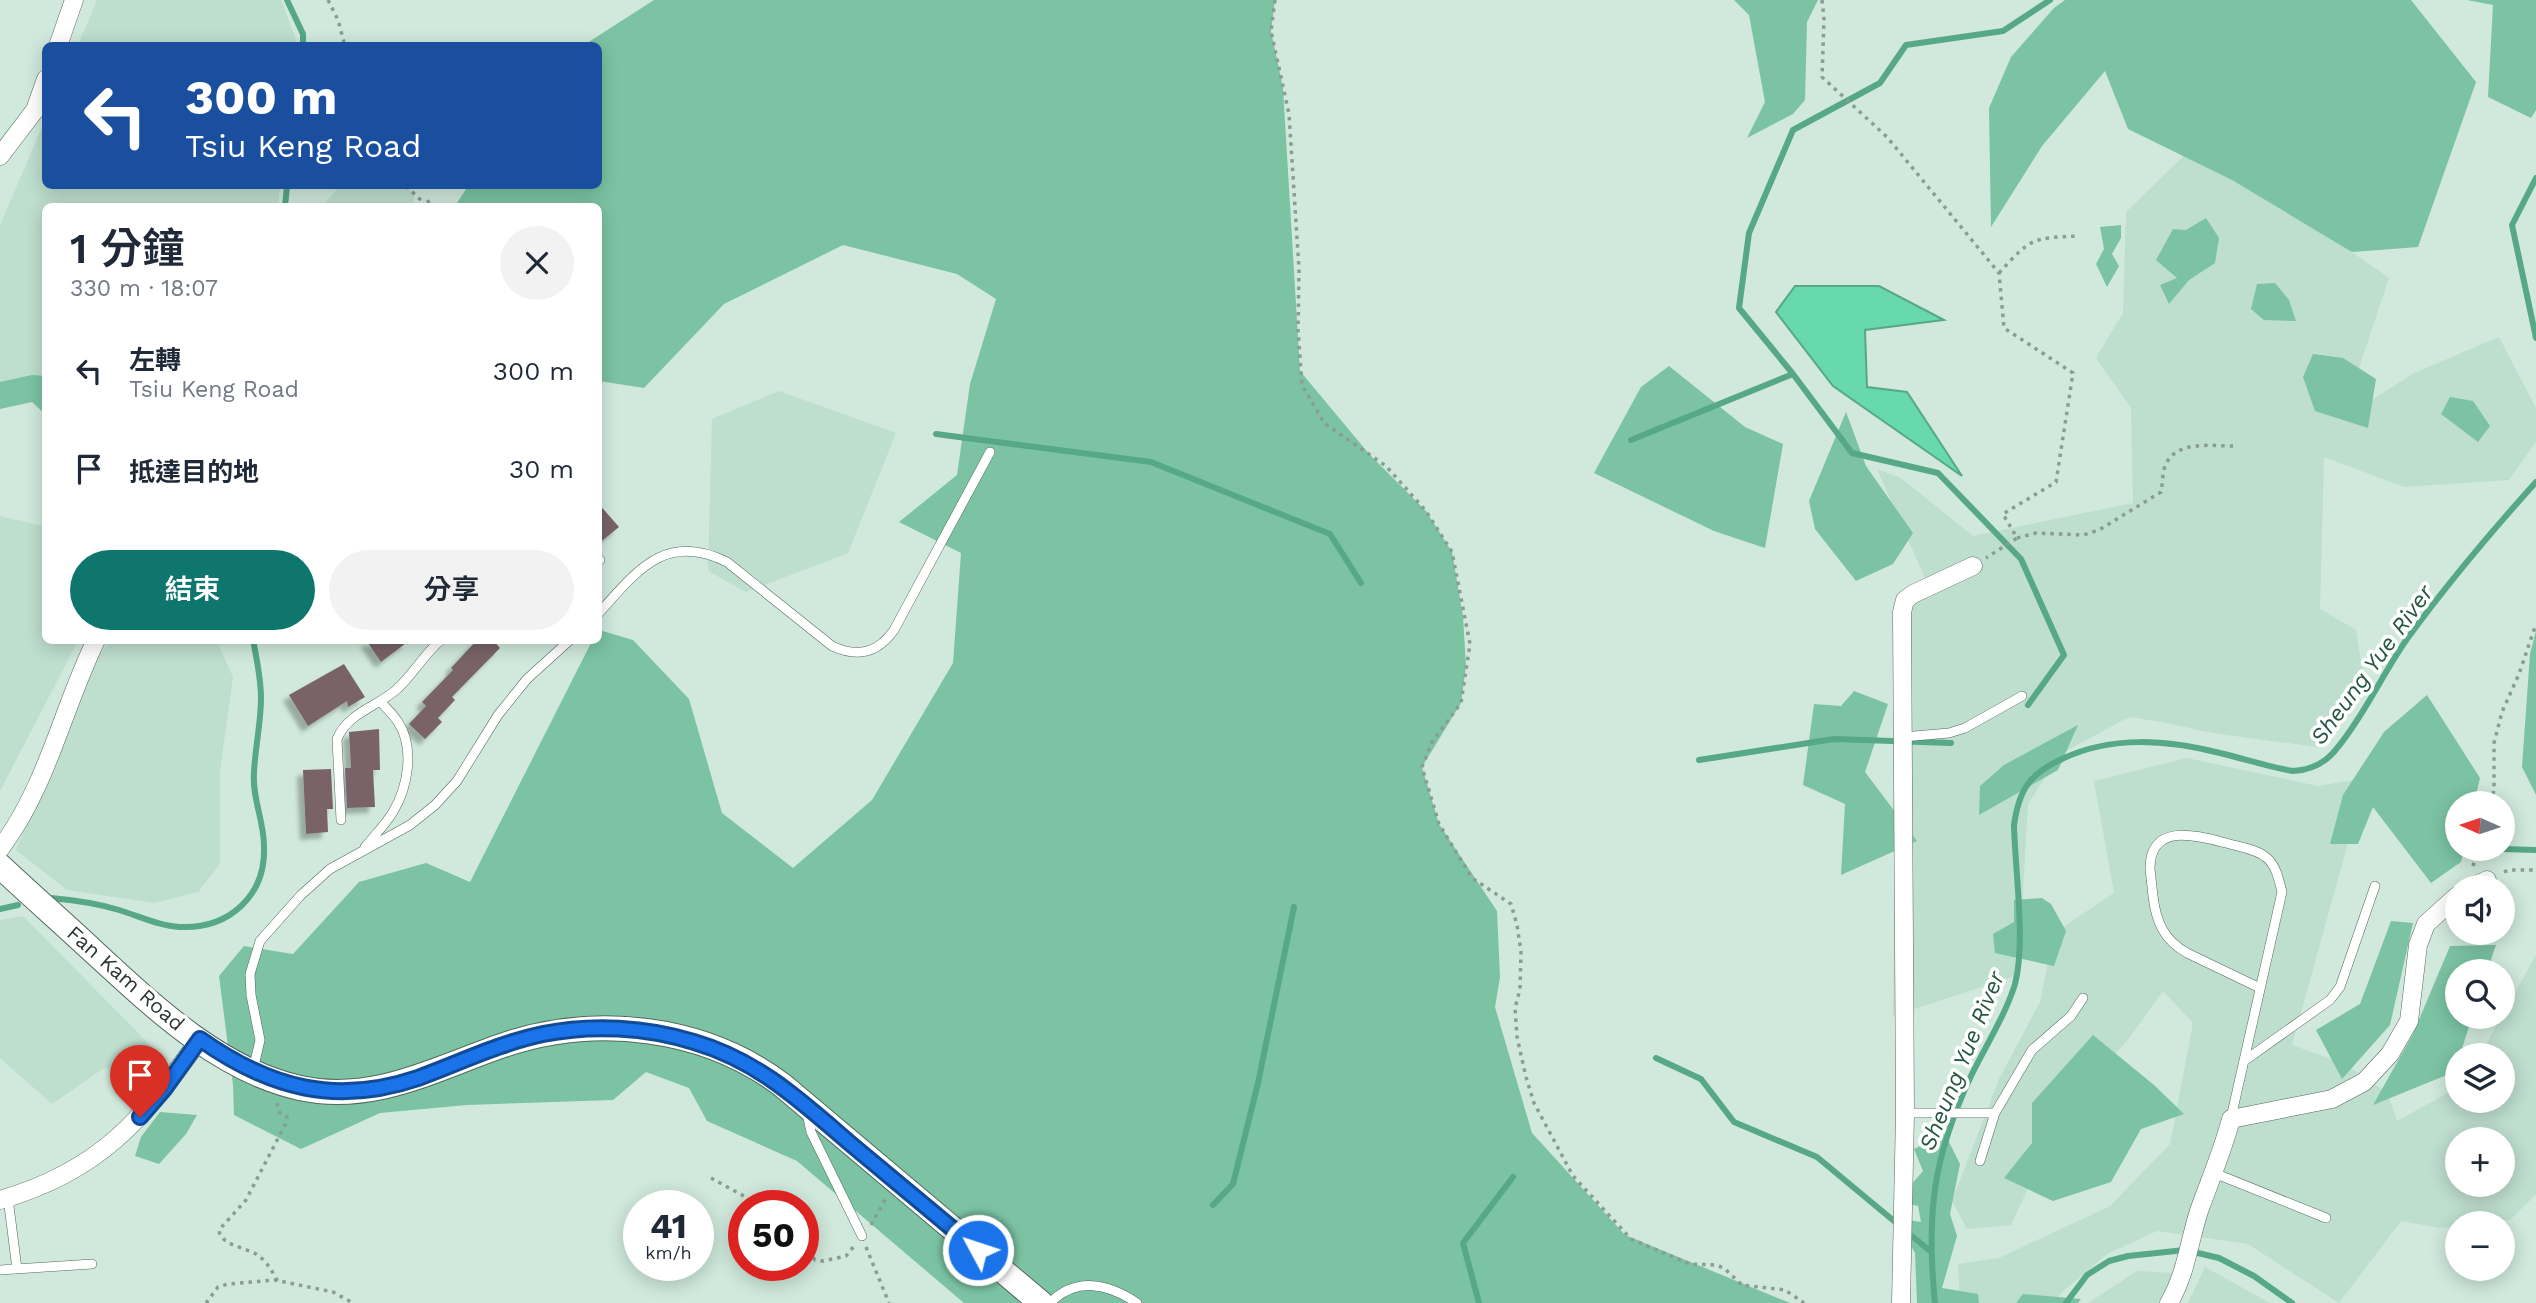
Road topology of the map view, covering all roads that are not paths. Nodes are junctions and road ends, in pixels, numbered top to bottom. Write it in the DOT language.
graph roads {
  1 [pos="74,0"];
  2 [pos="59,42"];
  3 [pos="42,90"];
  4 [pos="0,156"];
  5 [pos="990,452"];
  6 [pos="1973,566"];
  7 [pos="602,610"];
  8 [pos="94,644"];
  9 [pos="437,644"];
  10 [pos="566,644"];
  11 [pos="2022,696"];
  12 [pos="380,701"];
  13 [pos="1903,737"];
  14 [pos="341,820"];
  15 [pos="0,849"];
  16 [pos="364,849"];
  17 [pos="0,866"];
  18 [pos="2375,887"];
  19 [pos="2445,907"];
  20 [pos="2260,988"];
  21 [pos="2084,998"];
  22 [pos="200,1039"];
  23 [pos="2244,1061"];
  24 [pos="253,1071"];
  25 [pos="810,1108"];
  26 [pos="1905,1113"];
  27 [pos="1995,1113"];
  28 [pos="2231,1119"];
  29 [pos="1980,1161"];
  30 [pos="2214,1173"];
  31 [pos="4,1199"];
  32 [pos="2326,1218"];
  33 [pos="862,1236"];
  34 [pos="92,1264"];
  35 [pos="17,1269"];
  36 [pos="0,1270"];
  37 [pos="1041,1303"];
  38 [pos="1050,1303"];
  39 [pos="1138,1303"];
  40 [pos="1901,1303"];
  41 [pos="2169,1303"];
  1 -- 2 [label="street"];
  3 -- 4 [label="street"];
  5 -- 7 [label="lane"];
  6 -- 13 [label="street"];
  8 -- 15 [label="street"];
  9 -- 12 [label="lane"];
  10 -- 16 [label="lane"];
  11 -- 13 [label="lane"];
  12 -- 14 [label="lane"];
  12 -- 16 [label="lane"];
  13 -- 26 [label="street"];
  16 -- 24 [label="lane"];
  17 -- 22 [label="main road, Fan Kam Road"];
  18 -- 23 [label="lane"];
  19 -- 28 [label="street"];
  20 -- 20 [label="lane"];
  20 -- 23 [label="lane"];
  21 -- 27 [label="lane"];
  22 -- 24 [label="main road, Fan Kam Road"];
  22 -- 31 [label="street"];
  23 -- 28 [label="lane"];
  24 -- 25 [label="main road, Fan Kam Road"];
  25 -- 33 [label="lane"];
  25 -- 37 [label="main road, Fan Kam Road"];
  26 -- 27 [label="lane"];
  26 -- 40 [label="street"];
  27 -- 29 [label="lane"];
  28 -- 30 [label="street"];
  30 -- 32 [label="lane"];
  30 -- 41 [label="street"];
  31 -- 35 [label="lane"];
  34 -- 35 [label="lane"];
  35 -- 36 [label="lane"];
  38 -- 39 [label="lane"];
}
